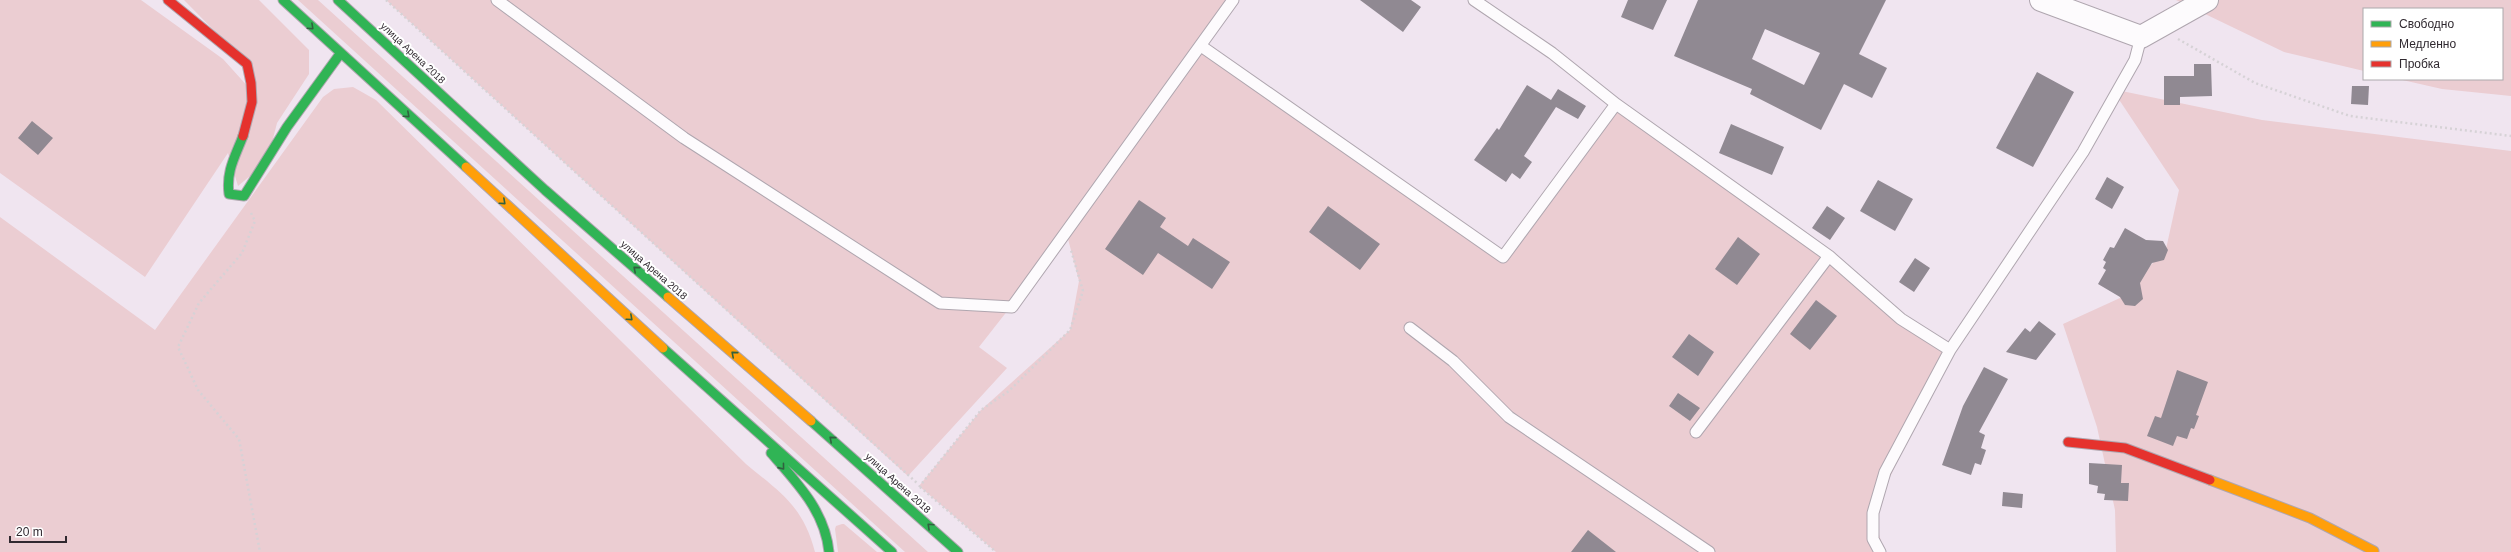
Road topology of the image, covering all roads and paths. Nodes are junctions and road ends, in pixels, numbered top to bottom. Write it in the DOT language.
graph roads {
  1 [pos="168,0"];
  2 [pos="283,0"];
  3 [pos="338,0"];
  4 [pos="386,0"];
  5 [pos="497,0"];
  6 [pos="1233,0"];
  7 [pos="1474,0"];
  8 [pos="2041,0"];
  9 [pos="2207,0"];
  10 [pos="2150,32"];
  11 [pos="1201,46"];
  12 [pos="340,54"];
  13 [pos="1616,104"];
  14 [pos="2511,136"];
  15 [pos="244,196"];
  16 [pos="1066,234"];
  17 [pos="1829,256"];
  18 [pos="1410,328"];
  19 [pos="1950,350"];
  20 [pos="749,426"];
  21 [pos="1696,432"];
  22 [pos="2068,442"];
  23 [pos="920,486"];
  24 [pos="904,502"];
  25 [pos="260,552"];
  26 [pos="829,552"];
  27 [pos="892,552"];
  28 [pos="958,552"];
  29 [pos="996,552"];
  30 [pos="1709,552"];
  31 [pos="1880,552"];
  32 [pos="2373,552"];
  1 -- 15 [label="main road"];
  2 -- 12 [label="main road, one-way"];
  24 -- 3 [label="main road, улица Арена 2018, one-way"];
  4 -- 23 [label="path"];
  5 -- 16 [label="lane"];
  6 -- 11 [label="lane"];
  7 -- 13 [label="lane"];
  8 -- 10 [label="street"];
  9 -- 10 [label="street"];
  10 -- 14 [label="path"];
  10 -- 19 [label="lane"];
  11 -- 13 [label="lane"];
  11 -- 16 [label="lane"];
  12 -- 15 [label="main road"];
  12 -- 20 [label="main road, one-way"];
  13 -- 17 [label="lane"];
  15 -- 25 [label="path"];
  16 -- 23 [label="path"];
  17 -- 19 [label="lane"];
  17 -- 21 [label="lane"];
  18 -- 30 [label="lane"];
  19 -- 31 [label="lane"];
  20 -- 26 [label="main road, one-way"];
  20 -- 27 [label="main road"];
  22 -- 32 [label="main road"];
  23 -- 24 [label="path"];
  23 -- 29 [label="path"];
  28 -- 24 [label="main road, улица Арена 2018, one-way"];
}
